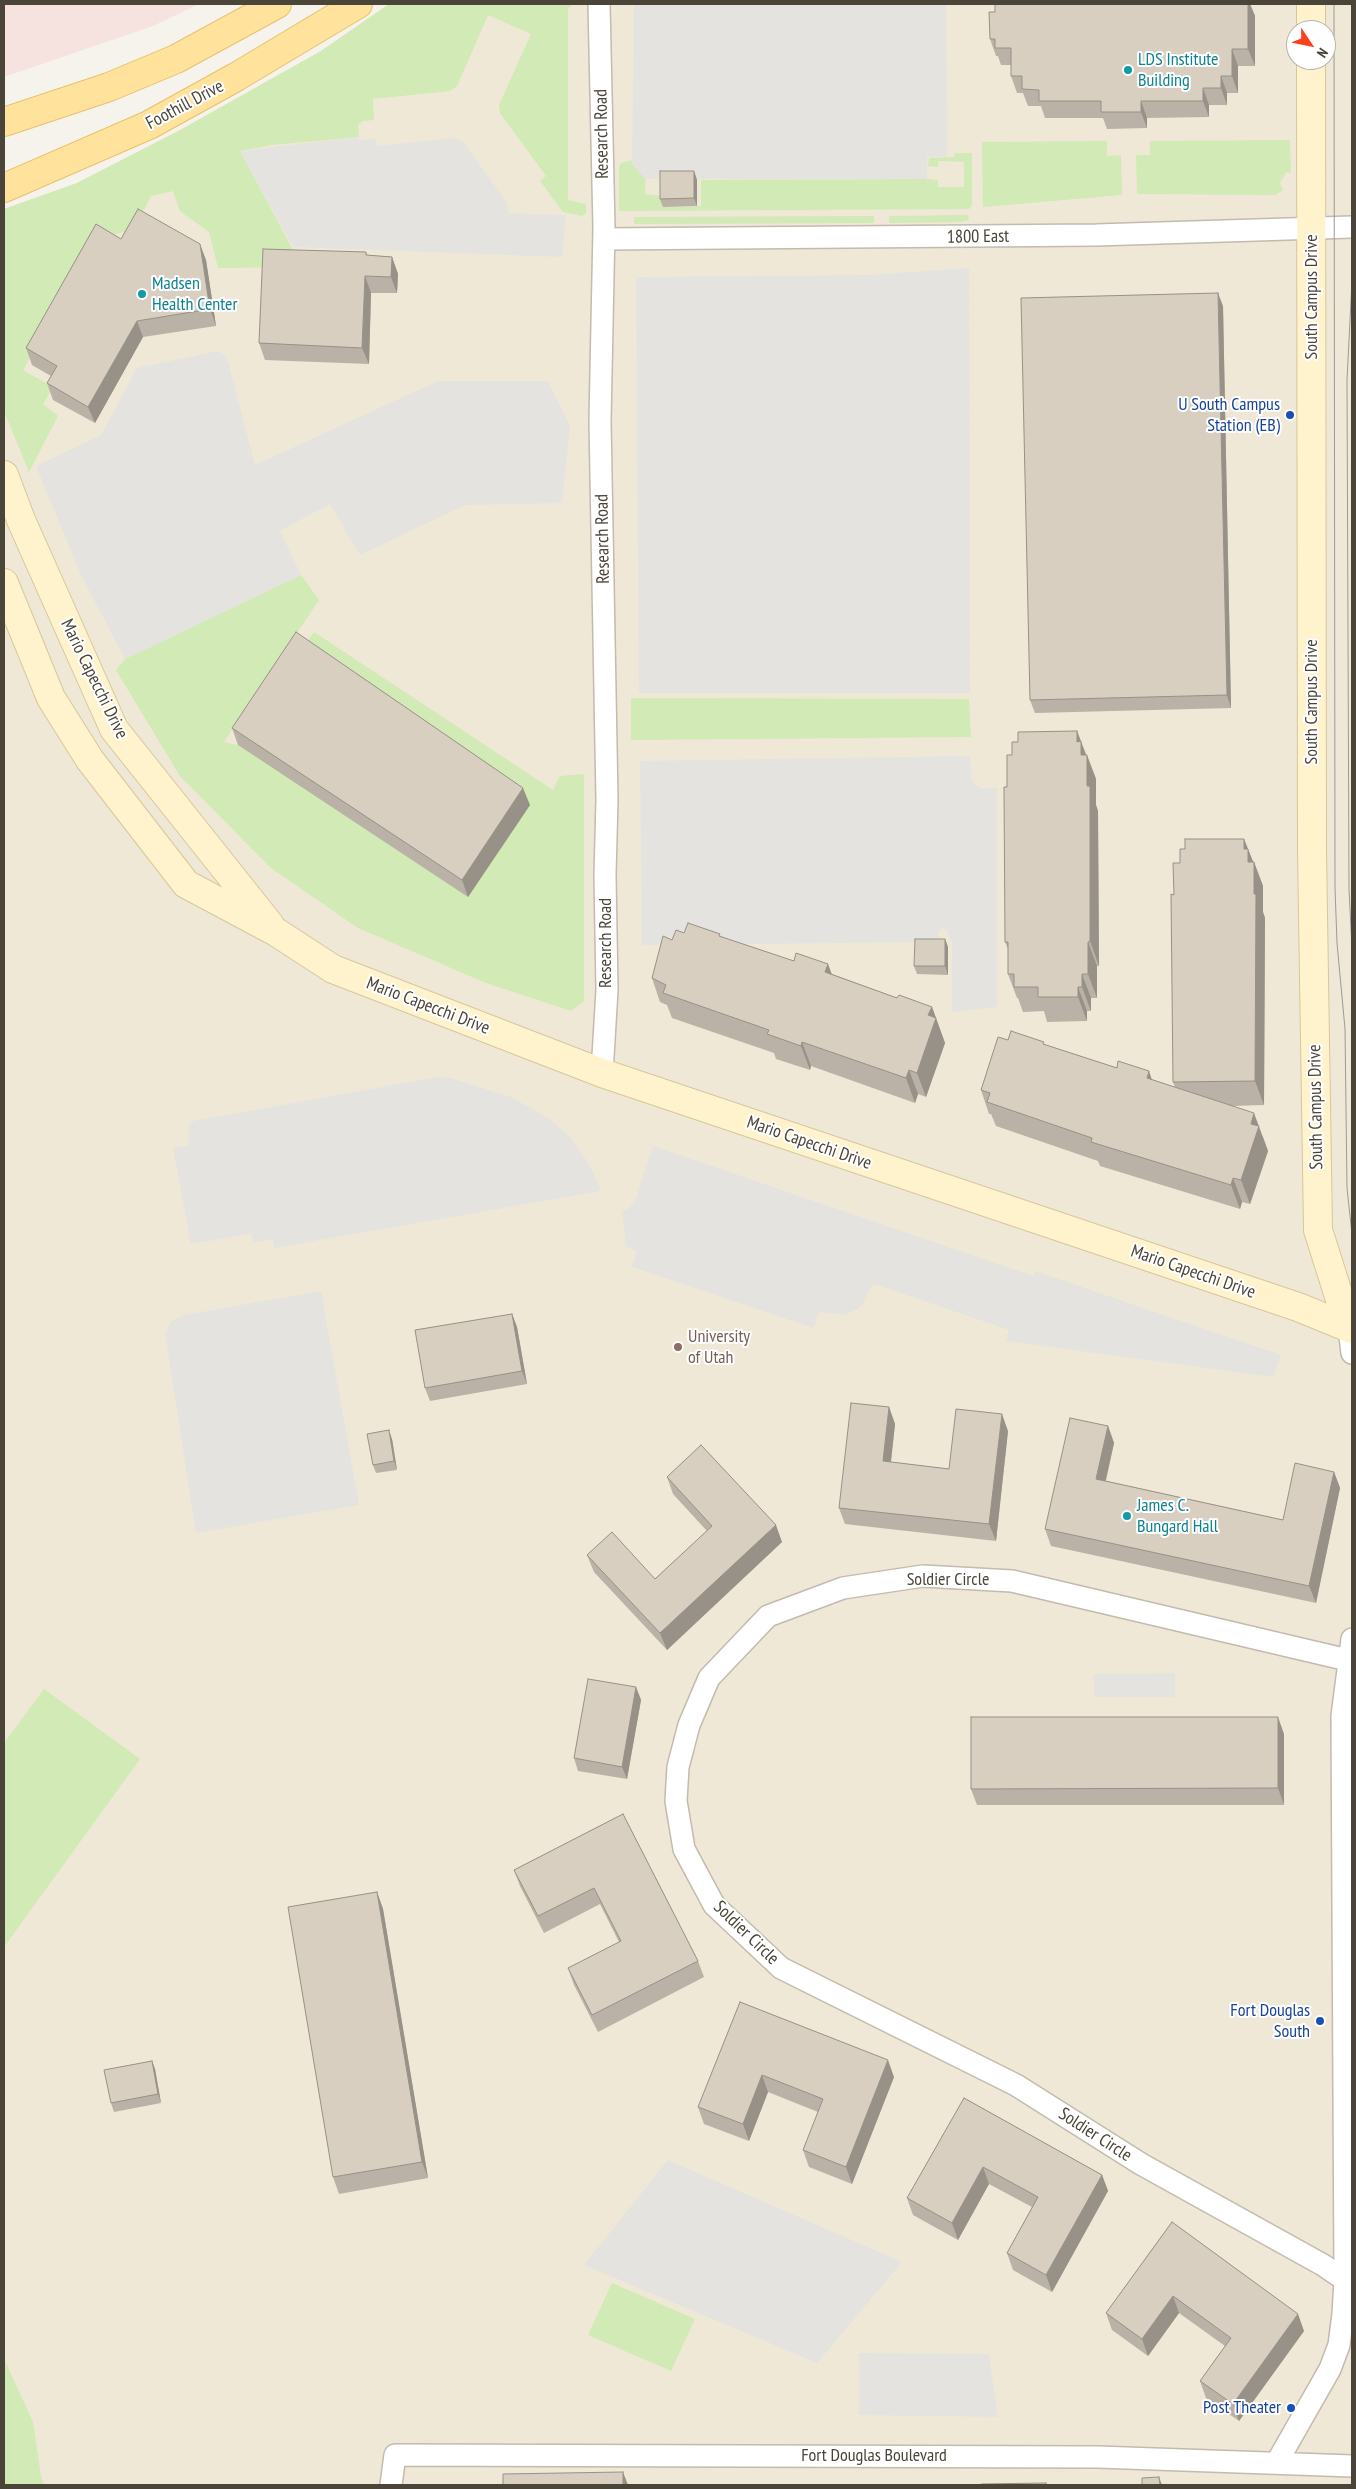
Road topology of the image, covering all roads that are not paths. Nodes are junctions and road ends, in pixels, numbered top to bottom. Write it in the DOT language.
graph roads {
  1 [pos="278,4"];
  2 [pos="358,4"];
  3 [pos="599,4"];
  4 [pos="1311,4"];
  5 [pos="1311,20"];
  6 [pos="1311,70"];
  7 [pos="4,122"];
  8 [pos="4,188"];
  9 [pos="1312,227"];
  10 [pos="1352,227"];
  11 [pos="604,239"];
  12 [pos="4,475"];
  13 [pos="4,583"];
  14 [pos="276,932"];
  15 [pos="602,1073"];
  16 [pos="1351,1332"];
  17 [pos="1352,1639"];
  18 [pos="1350,1661"];
  19 [pos="1345,2280"];
  20 [pos="1348,2316"];
  21 [pos="1277,2462"];
  22 [pos="1352,2466"];
  23 [pos="391,2485"];
  1 -- 7 [label="main road"];
  2 -- 8 [label="main road, Foothill Drive"];
  3 -- 11 [label="street, Research Road"];
  4 -- 5 [label="main road"];
  6 -- 9 [label="main road, South Campus Drive"];
  9 -- 10 [label="street, 1800 East"];
  9 -- 11 [label="street, 1800 East"];
  9 -- 16 [label="main road, South Campus Drive"];
  11 -- 15 [label="street, Research Road"];
  12 -- 14 [label="main road, Mario Capecchi Drive"];
  13 -- 14 [label="main road, Mario Capecchi Drive"];
  14 -- 15 [label="main road, Mario Capecchi Drive"];
  15 -- 16 [label="main road, Mario Capecchi Drive"];
  17 -- 18 [label="street"];
  18 -- 19 [label="street"];
  18 -- 19 [label="street, Soldier Circle"];
  19 -- 20 [label="street"];
  20 -- 21 [label="street"];
  21 -- 22 [label="street, Fort Douglas Boulevard"];
  21 -- 23 [label="street, Fort Douglas Boulevard"];
}
